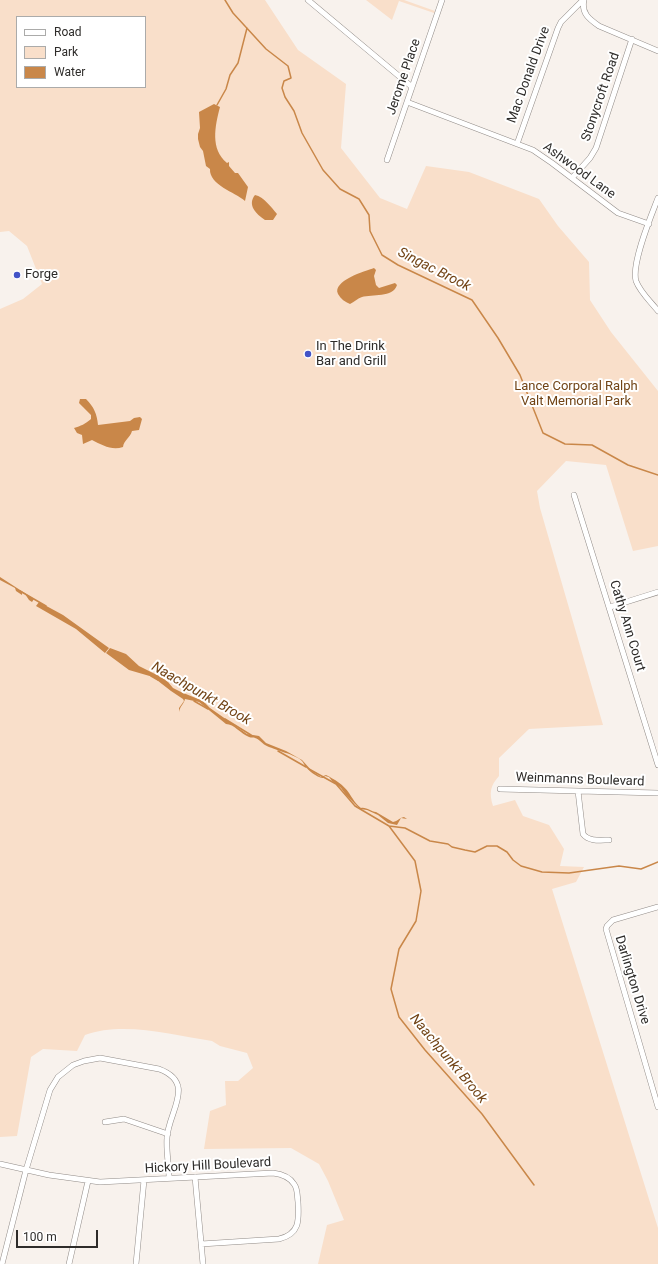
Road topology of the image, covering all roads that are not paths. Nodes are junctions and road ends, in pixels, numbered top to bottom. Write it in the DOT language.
graph roads {
  1 [pos="308,0"];
  2 [pos="442,0"];
  3 [pos="584,0"];
  4 [pos="632,39"];
  5 [pos="658,51"];
  6 [pos="412,87"];
  7 [pos="407,102"];
  8 [pos="517,144"];
  9 [pos="387,160"];
  10 [pos="572,178"];
  11 [pos="658,198"];
  12 [pos="649,224"];
  13 [pos="658,311"];
  14 [pos="574,495"];
  15 [pos="658,592"];
  16 [pos="610,607"];
  17 [pos="658,765"];
  18 [pos="500,789"];
  19 [pos="578,791"];
  20 [pos="658,793"];
  21 [pos="609,840"];
  22 [pos="658,907"];
  23 [pos="658,1107"];
  24 [pos="105,1122"];
  25 [pos="168,1134"];
  26 [pos="0,1164"];
  27 [pos="26,1170"];
  28 [pos="195,1177"];
  29 [pos="169,1178"];
  30 [pos="144,1180"];
  31 [pos="88,1181"];
  32 [pos="202,1244"];
  33 [pos="2,1264"];
  34 [pos="68,1264"];
  35 [pos="136,1264"];
  36 [pos="203,1264"];
  1 -- 6 [label="street"];
  2 -- 6 [label="street, Jerome Place"];
  3 -- 4 [label="street"];
  3 -- 8 [label="street, Mac Donald Drive"];
  4 -- 5 [label="street"];
  4 -- 10 [label="street, Stonycroft Road"];
  6 -- 7 [label="street, Jerome Place"];
  7 -- 8 [label="street, Ashwood Lane"];
  7 -- 9 [label="street, Jerome Place"];
  8 -- 10 [label="street, Ashwood Lane"];
  10 -- 12 [label="street, Ashwood Lane"];
  11 -- 12 [label="street"];
  12 -- 13 [label="street"];
  14 -- 16 [label="street, Cathy Ann Court"];
  15 -- 16 [label="street"];
  16 -- 17 [label="street, Cathy Ann Court"];
  18 -- 19 [label="street, Weinmanns Boulevard"];
  19 -- 20 [label="street, Weinmanns Boulevard"];
  19 -- 21 [label="street"];
  22 -- 23 [label="street, Darlington Drive"];
  24 -- 25 [label="street"];
  25 -- 27 [label="street"];
  25 -- 29 [label="street"];
  26 -- 27 [label="street, Hickory Hill Boulevard"];
  27 -- 31 [label="street, Hickory Hill Boulevard"];
  27 -- 33 [label="street"];
  28 -- 29 [label="street, Hickory Hill Boulevard"];
  28 -- 32 [label="street"];
  28 -- 32 [label="street, Hickory Hill Boulevard"];
  29 -- 30 [label="street, Hickory Hill Boulevard"];
  30 -- 31 [label="street, Hickory Hill Boulevard"];
  30 -- 35 [label="street"];
  31 -- 34 [label="street"];
  32 -- 36 [label="street"];
}
